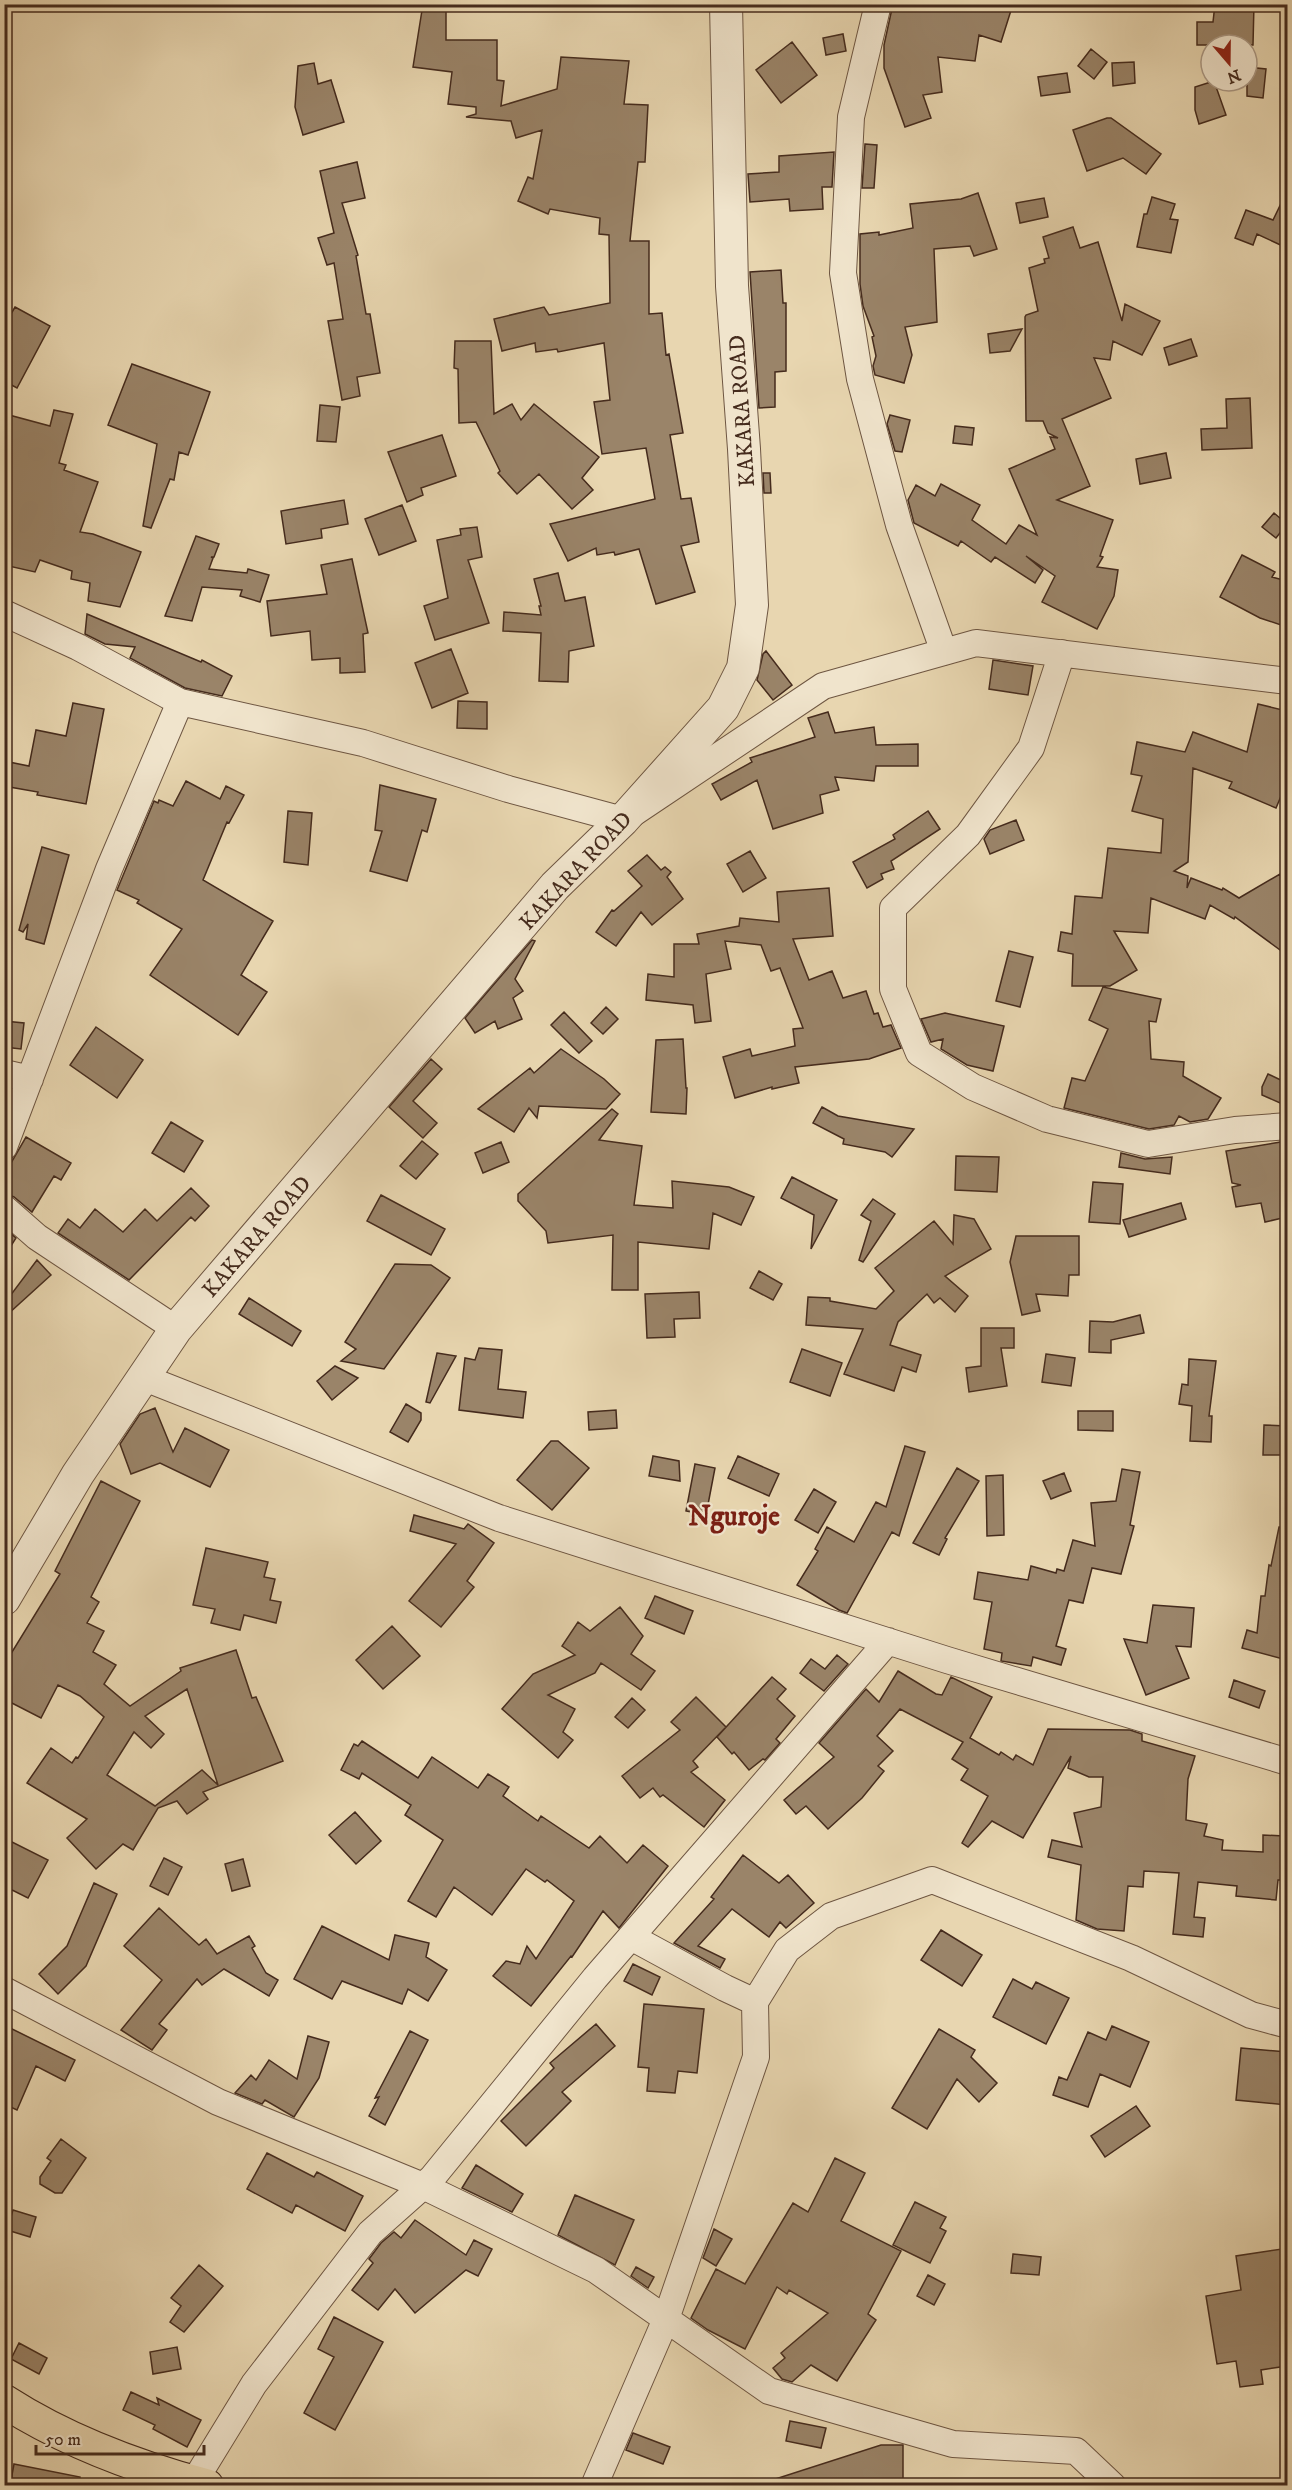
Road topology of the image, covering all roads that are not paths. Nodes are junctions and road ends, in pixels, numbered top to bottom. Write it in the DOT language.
graph roads {
  1 [pos="726,4"];
  2 [pos="878,4"];
  3 [pos="4,613"];
  4 [pos="944,651"];
  5 [pos="1062,653"];
  6 [pos="1287,681"];
  7 [pos="180,702"];
  8 [pos="623,820"];
  9 [pos="4,1073"];
  10 [pos="30,1079"];
  11 [pos="1287,1126"];
  12 [pos="4,1147"];
  13 [pos="4,1208"];
  14 [pos="176,1329"];
  15 [pos="142,1377"];
  16 [pos="4,1599"];
  17 [pos="888,1641"];
  18 [pos="1287,1762"];
  19 [pos="631,1937"];
  20 [pos="4,1990"];
  21 [pos="755,2002"];
  22 [pos="1287,2025"];
  23 [pos="423,2186"];
  24 [pos="666,2319"];
  25 [pos="4,2401"];
  26 [pos="200,2484"];
  27 [pos="594,2486"];
  28 [pos="1113,2486"];
  1 -- 8 [label="street, KAKARA ROAD"];
  2 -- 4 [label="street"];
  3 -- 7 [label="street"];
  4 -- 5 [label="street"];
  4 -- 8 [label="street"];
  5 -- 6 [label="street"];
  5 -- 11 [label="street"];
  7 -- 8 [label="street"];
  7 -- 10 [label="street"];
  8 -- 14 [label="street, KAKARA ROAD"];
  9 -- 10 [label="street"];
  10 -- 12 [label="street"];
  13 -- 14 [label="street"];
  14 -- 15 [label="street, KAKARA ROAD"];
  15 -- 16 [label="street, KAKARA ROAD"];
  15 -- 17 [label="street"];
  17 -- 18 [label="street"];
  17 -- 19 [label="street"];
  19 -- 21 [label="street"];
  19 -- 23 [label="street"];
  20 -- 23 [label="street"];
  21 -- 22 [label="street"];
  21 -- 24 [label="street"];
  23 -- 24 [label="street"];
  23 -- 26 [label="street"];
  24 -- 27 [label="street"];
  24 -- 28 [label="street"];
  25 -- 26 [label="main road"];
}
